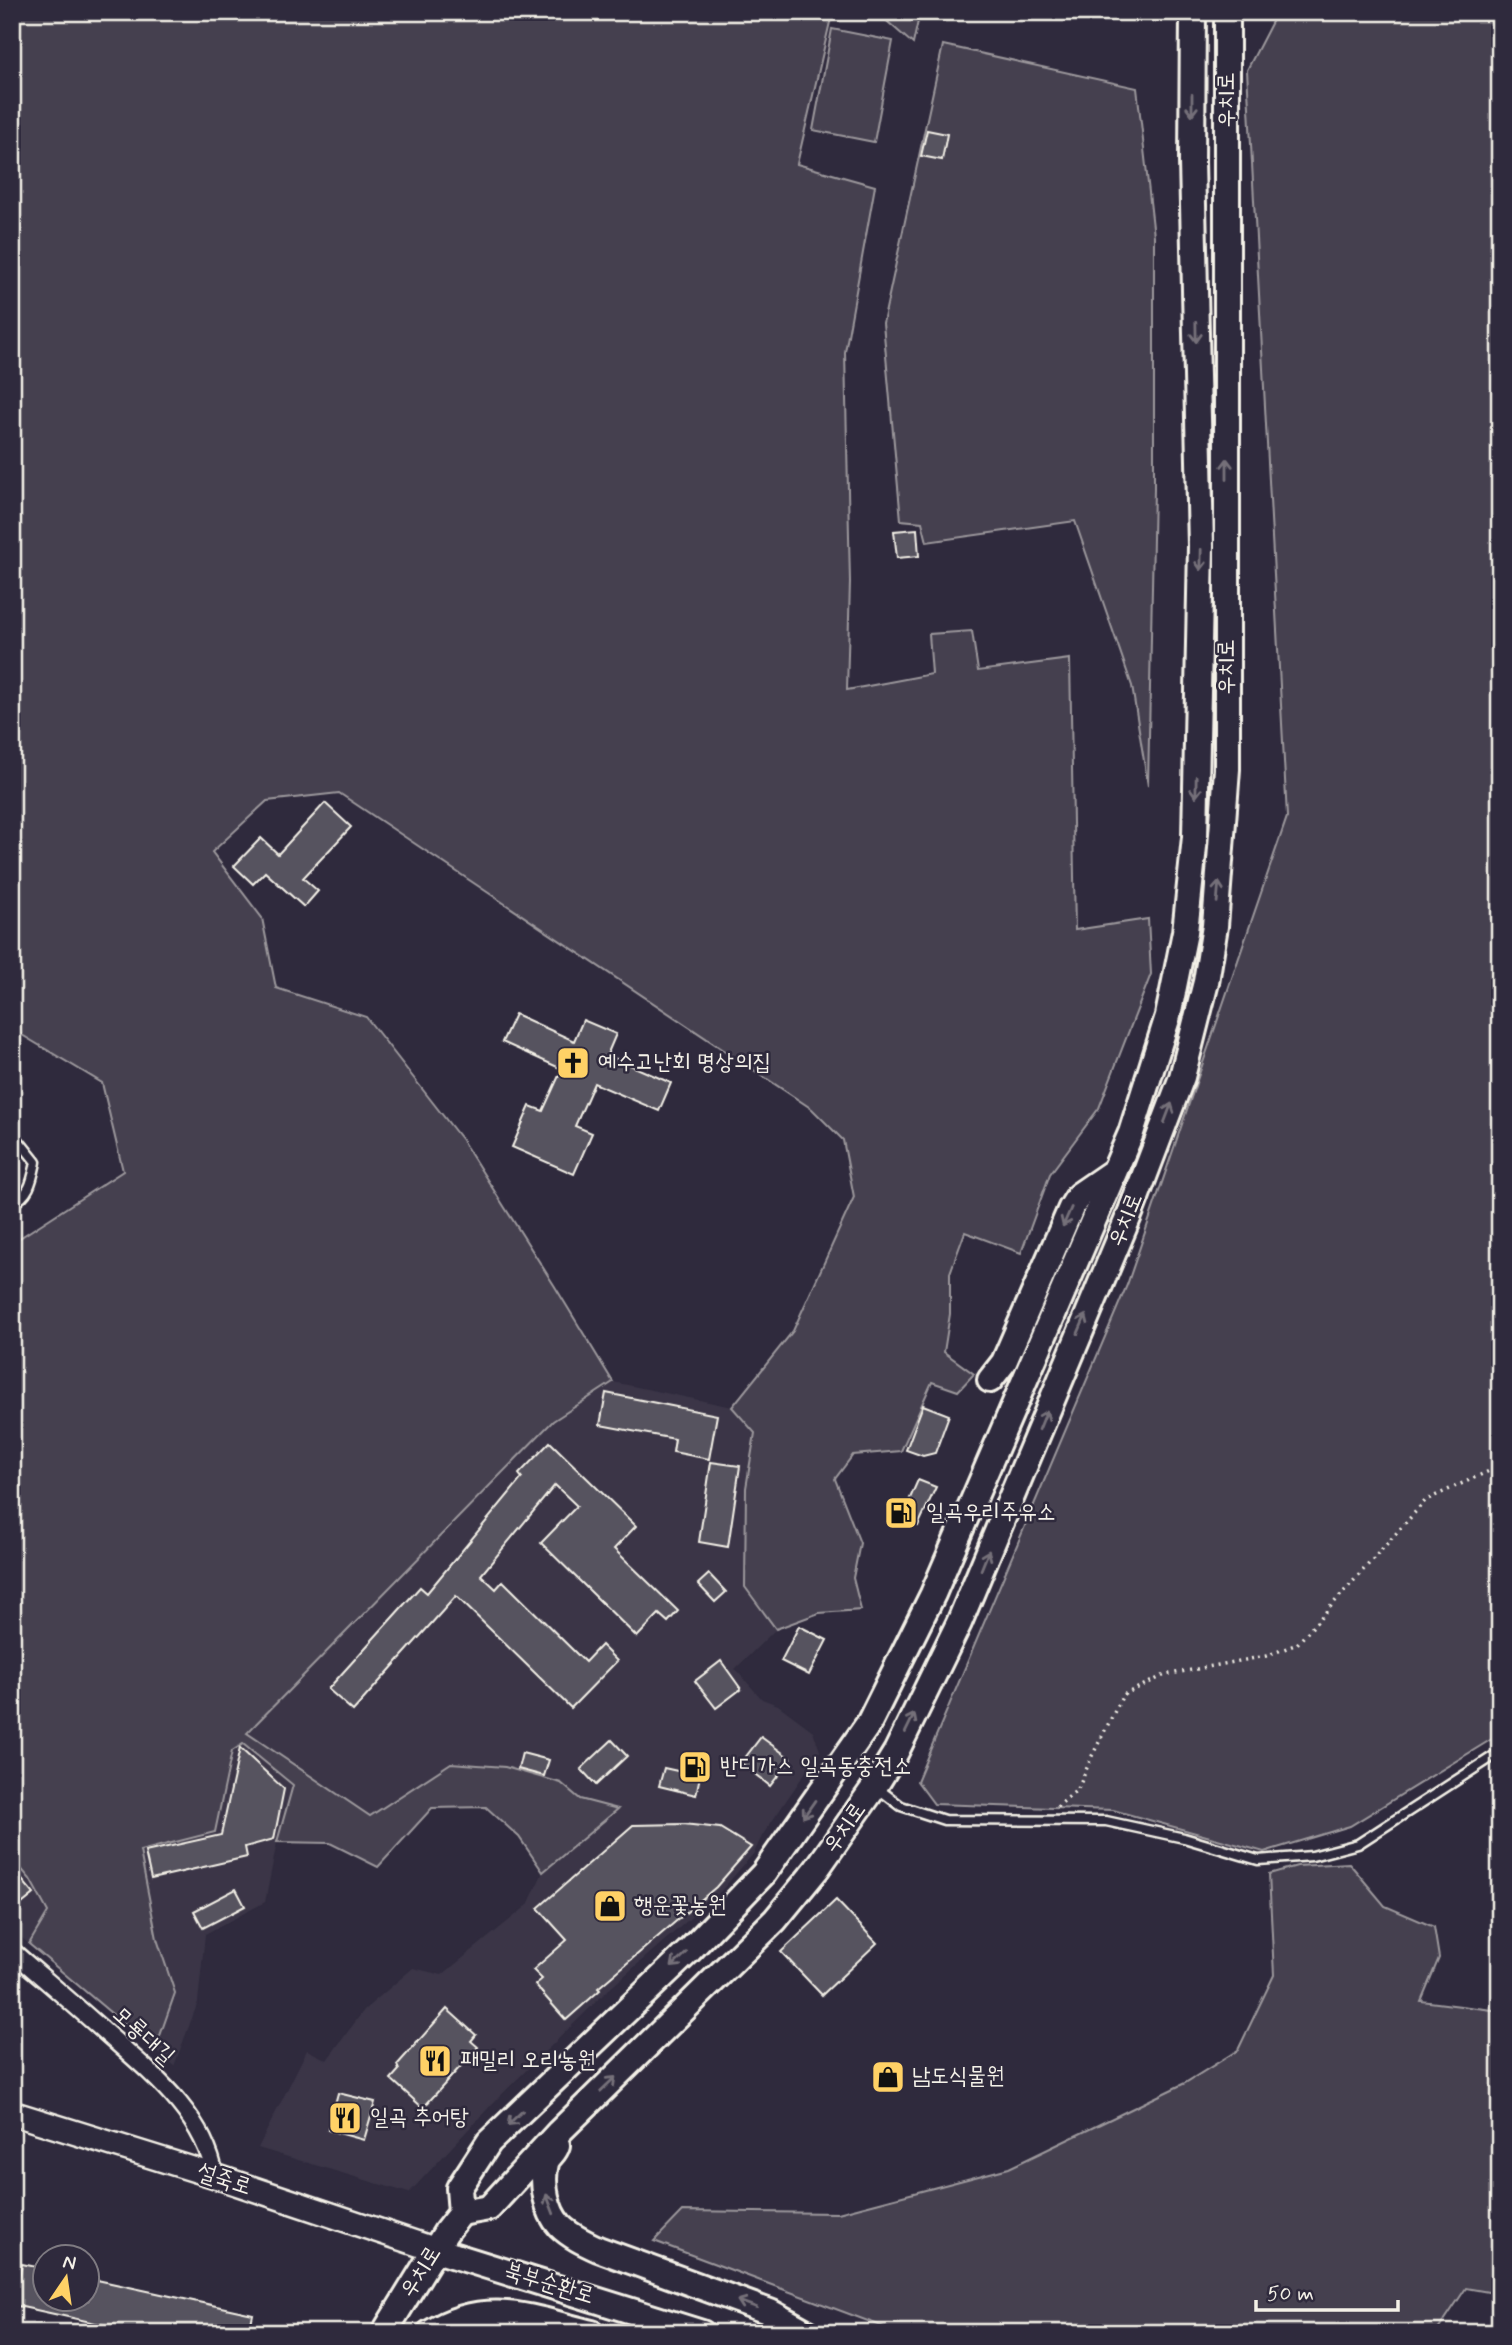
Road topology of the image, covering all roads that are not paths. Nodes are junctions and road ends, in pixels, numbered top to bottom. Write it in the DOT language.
graph roads {
  1 [pos="1193,12"];
  2 [pos="1227,12"];
  3 [pos="1193,64"];
  4 [pos="1227,134"];
  5 [pos="12,1132"];
  6 [pos="1114,1171"];
  7 [pos="12,1205"];
  8 [pos="990,1380"];
  9 [pos="1500,1752"];
  10 [pos="874,1786"];
  11 [pos="12,1951"];
  12 [pos="12,2113"];
  13 [pos="559,2132"];
  14 [pos="215,2176"];
  15 [pos="461,2213"];
  16 [pos="436,2250"];
  17 [pos="384,2333"];
  18 [pos="430,2333"];
  19 [pos="592,2333"];
  20 [pos="702,2333"];
  21 [pos="808,2333"];
  1 -- 3 [label="main road, 우치로"];
  2 -- 4 [label="main road, 우치로"];
  3 -- 4 [label="main road"];
  3 -- 6 [label="main road, 우치로, one-way"];
  10 -- 4 [label="main road, 우치로, one-way"];
  5 -- 7 [label="lane"];
  6 -- 8 [label="main road, one-way"];
  6 -- 15 [label="main road, 우치로, one-way"];
  9 -- 10 [label="lane"];
  13 -- 10 [label="main road, 우치로, one-way"];
  11 -- 14 [label="street, 모룡대길"];
  12 -- 14 [label="main road, 설죽로"];
  13 -- 15 [label="main road, 우치로"];
  21 -- 13 [label="main road, one-way"];
  14 -- 16 [label="main road, 설죽로"];
  15 -- 16 [label="main road, 우치로"];
  16 -- 17 [label="main road, 우치로"];
  16 -- 20 [label="main road, 북부순환로"];
  18 -- 19 [label="main road"];
}
